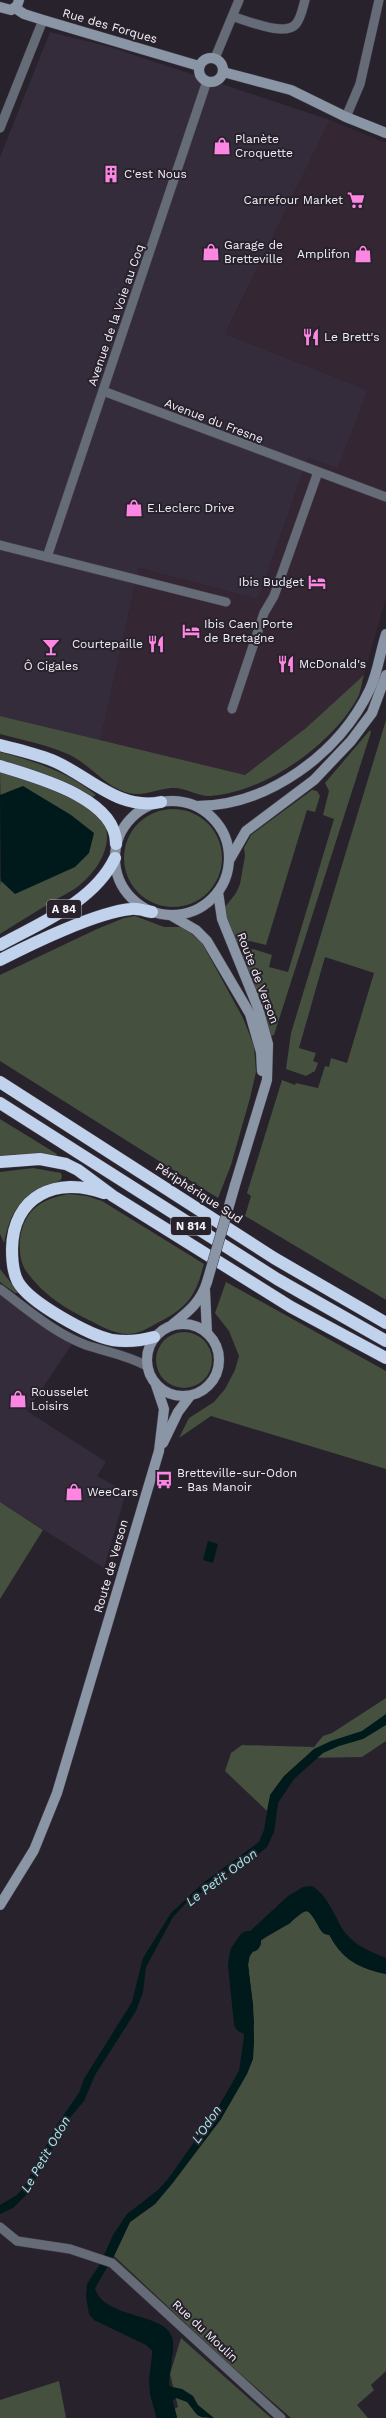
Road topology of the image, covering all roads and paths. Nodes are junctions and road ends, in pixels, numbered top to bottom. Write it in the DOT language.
graph roads {
  1 [pos="239,0"];
  2 [pos="305,0"];
  3 [pos="379,0"];
  4 [pos="17,4"];
  5 [pos="0,7"];
  6 [pos="234,17"];
  7 [pos="43,20"];
  8 [pos="215,58"];
  9 [pos="199,66"];
  10 [pos="223,72"];
  11 [pos="207,81"];
  12 [pos="346,117"];
  13 [pos="0,128"];
  14 [pos="386,133"];
  15 [pos="103,392"];
  16 [pos="318,472"];
  17 [pos="386,497"];
  18 [pos="0,545"];
  19 [pos="46,557"];
  20 [pos="226,602"];
  21 [pos="386,634"];
  22 [pos="386,675"];
  23 [pos="232,710"];
  24 [pos="0,745"];
  25 [pos="0,766"];
  26 [pos="161,802"];
  27 [pos="195,806"];
  28 [pos="116,844"];
  29 [pos="115,858"];
  30 [pos="229,861"];
  31 [pos="218,892"];
  32 [pos="152,912"];
  33 [pos="172,916"];
  34 [pos="0,945"];
  35 [pos="0,960"];
  36 [pos="0,1082"];
  37 [pos="262,1097"];
  38 [pos="0,1104"];
  39 [pos="0,1162"];
  40 [pos="113,1196"];
  41 [pos="206,1284"];
  42 [pos="0,1289"];
  43 [pos="386,1323"];
  44 [pos="172,1325"];
  45 [pos="207,1333"];
  46 [pos="154,1337"];
  47 [pos="386,1342"];
  48 [pos="386,1358"];
  49 [pos="147,1366"];
  50 [pos="156,1385"];
  51 [pos="190,1396"];
  52 [pos="159,1451"];
  53 [pos="0,1905"];
  54 [pos="0,2227"];
  55 [pos="281,2418"];
  1 -- 6 [label="street"];
  2 -- 6 [label="street"];
  3 -- 12 [label="street"];
  4 -- 5 [label="main road"];
  4 -- 7 [label="main road, Rue des Forques"];
  6 -- 8 [label="street"];
  7 -- 9 [label="main road, Rue des Forques"];
  7 -- 13 [label="street"];
  8 -- 9 [label="main road"];
  8 -- 10 [label="main road"];
  9 -- 11 [label="main road"];
  10 -- 11 [label="main road"];
  10 -- 12 [label="main road"];
  11 -- 15 [label="street, Avenue de la Voie au Coq"];
  12 -- 14 [label="main road"];
  15 -- 16 [label="street, Avenue du Fresne"];
  15 -- 19 [label="street, Avenue de la Voie au Coq"];
  16 -- 17 [label="street, Avenue du Fresne"];
  16 -- 23 [label="street"];
  18 -- 19 [label="street"];
  19 -- 20 [label="street"];
  21 -- 27 [label="main road"];
  22 -- 30 [label="main road"];
  24 -- 26 [label="highway"];
  25 -- 28 [label="highway"];
  26 -- 27 [label="main road"];
  26 -- 28 [label="main road"];
  27 -- 30 [label="main road"];
  28 -- 29 [label="main road"];
  29 -- 32 [label="main road"];
  29 -- 34 [label="highway, A 84"];
  30 -- 31 [label="main road"];
  31 -- 33 [label="main road"];
  31 -- 37 [label="main road, Route de Verson"];
  32 -- 33 [label="main road"];
  32 -- 35 [label="highway, A 84"];
  33 -- 37 [label="main road, Route de Verson"];
  36 -- 43 [label="highway, Périphérique Sud / N 814"];
  37 -- 41 [label="main road, Route de Verson, bridge"];
  38 -- 47 [label="highway, N 814"];
  39 -- 40 [label="highway"];
  40 -- 46 [label="highway"];
  40 -- 48 [label="highway"];
  41 -- 44 [label="main road, Route de Verson"];
  41 -- 45 [label="main road, Route de Verson"];
  42 -- 49 [label="street"];
  44 -- 45 [label="main road"];
  44 -- 46 [label="main road"];
  45 -- 51 [label="main road"];
  46 -- 49 [label="main road"];
  49 -- 50 [label="main road"];
  50 -- 51 [label="main road"];
  50 -- 52 [label="main road, Route de Verson"];
  51 -- 52 [label="main road, Route de Verson"];
  52 -- 53 [label="main road, Route de Verson"];
  54 -- 55 [label="street, Rue du Moulin"];
}
